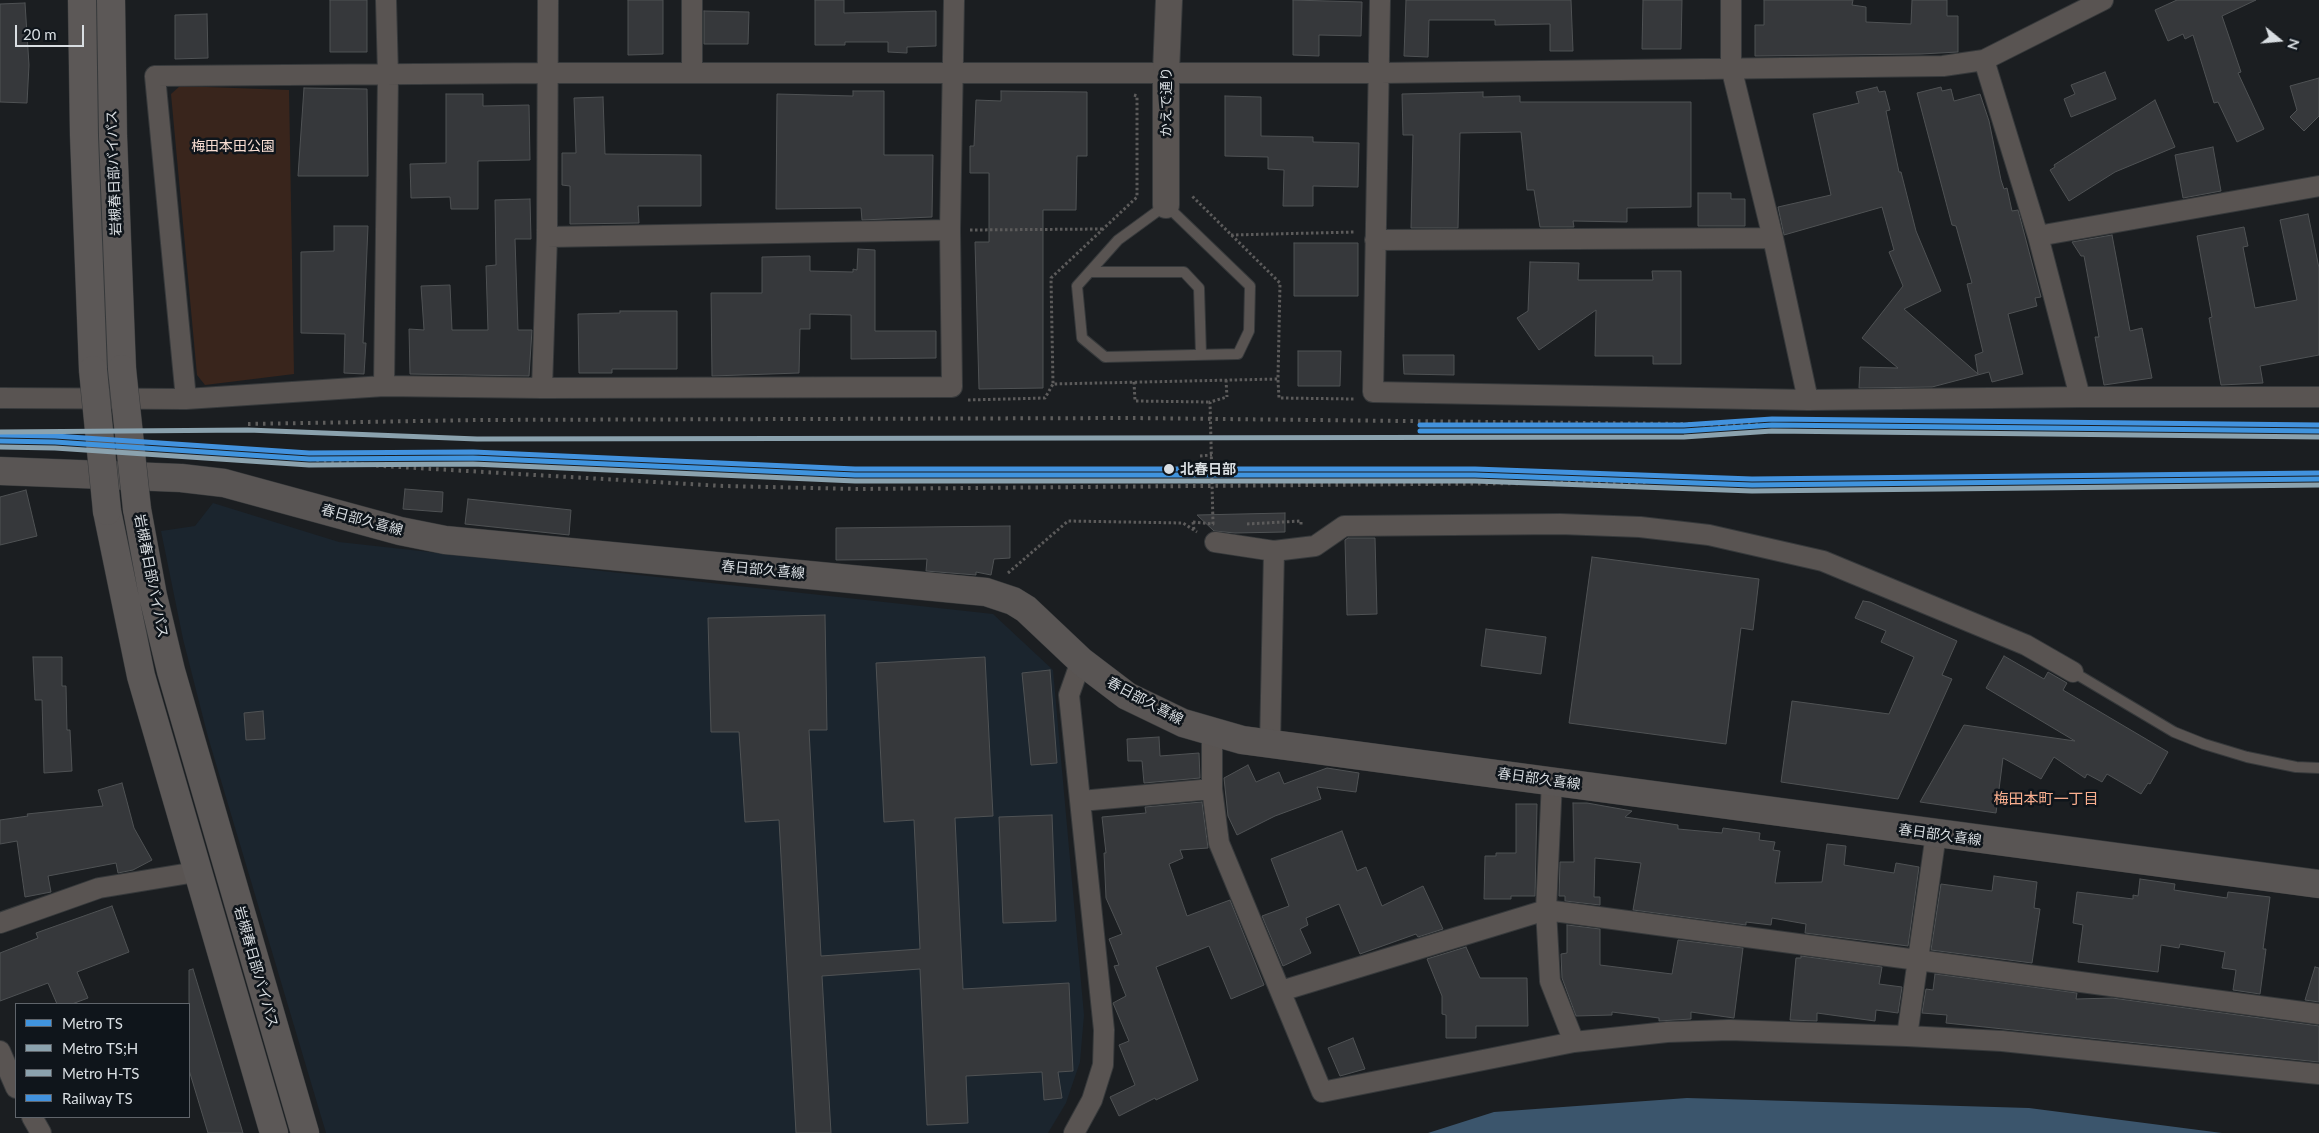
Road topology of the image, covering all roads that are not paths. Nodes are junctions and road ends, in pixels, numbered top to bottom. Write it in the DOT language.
graph roads {
  1 [pos="82,0"];
  2 [pos="111,0"];
  3 [pos="386,0"];
  4 [pos="548,0"];
  5 [pos="692,0"];
  6 [pos="954,0"];
  7 [pos="1169,0"];
  8 [pos="1380,0"];
  9 [pos="1731,0"];
  10 [pos="2103,0"];
  11 [pos="1984,60"];
  12 [pos="1731,68"];
  13 [pos="1166,72"];
  14 [pos="548,73"];
  15 [pos="692,73"];
  16 [pos="954,73"];
  17 [pos="1380,73"];
  18 [pos="388,75"];
  19 [pos="2319,186"];
  20 [pos="1166,205"];
  21 [pos="950,230"];
  22 [pos="1375,235"];
  23 [pos="2038,236"];
  24 [pos="547,237"];
  25 [pos="1773,238"];
  26 [pos="1091,272"];
  27 [pos="1201,355"];
  28 [pos="384,386"];
  29 [pos="542,388"];
  30 [pos="2080,397"];
  31 [pos="2319,397"];
  32 [pos="0,398"];
  33 [pos="186,399"];
  34 [pos="1808,400"];
  35 [pos="0,471"];
  36 [pos="1215,542"];
  37 [pos="1274,551"];
  38 [pos="1081,661"];
  39 [pos="2073,672"];
  40 [pos="1212,733"];
  41 [pos="1270,745"];
  42 [pos="2319,768"];
  43 [pos="1552,781"];
  44 [pos="1212,789"];
  45 [pos="1081,801"];
  46 [pos="1936,834"];
  47 [pos="196,872"];
  48 [pos="2319,884"];
  49 [pos="1546,910"];
  50 [pos="0,923"];
  51 [pos="1918,960"];
  52 [pos="1281,991"];
  53 [pos="2319,1014"];
  54 [pos="1908,1036"];
  55 [pos="1574,1042"];
  56 [pos="0,1050"];
  57 [pos="2319,1074"];
  58 [pos="15,1086"];
  59 [pos="33,1118"];
  60 [pos="41,1133"];
  61 [pos="274,1133"];
  62 [pos="306,1133"];
  63 [pos="1074,1133"];
  1 -- 47 [label="highway, 岩槻春日部バイパス, bridge"];
  2 -- 62 [label="highway, 岩槻春日部バイパス, bridge"];
  3 -- 18 [label="street"];
  4 -- 14 [label="street"];
  5 -- 15 [label="street"];
  6 -- 16 [label="street"];
  7 -- 13 [label="street, かえで通り"];
  8 -- 17 [label="street"];
  9 -- 12 [label="street"];
  10 -- 11 [label="street"];
  11 -- 12 [label="street"];
  11 -- 23 [label="street"];
  12 -- 17 [label="street"];
  12 -- 25 [label="street"];
  13 -- 16 [label="street"];
  13 -- 17 [label="street"];
  13 -- 20 [label="street, かえで通り"];
  14 -- 15 [label="street"];
  14 -- 18 [label="street"];
  14 -- 24 [label="street"];
  15 -- 16 [label="street"];
  16 -- 21 [label="street"];
  17 -- 22 [label="street"];
  18 -- 28 [label="street"];
  18 -- 33 [label="street"];
  19 -- 23 [label="street"];
  20 -- 26 [label="lane"];
  20 -- 27 [label="lane"];
  21 -- 24 [label="street"];
  21 -- 29 [label="street"];
  22 -- 25 [label="street"];
  22 -- 34 [label="street"];
  23 -- 30 [label="street"];
  24 -- 29 [label="street"];
  25 -- 34 [label="street"];
  26 -- 27 [label="lane"];
  26 -- 27 [label="lane"];
  28 -- 29 [label="street"];
  28 -- 33 [label="street"];
  30 -- 31 [label="street"];
  30 -- 34 [label="street"];
  32 -- 33 [label="street"];
  35 -- 38 [label="main road, 春日部久喜線"];
  36 -- 37 [label="street"];
  37 -- 39 [label="street"];
  37 -- 41 [label="street"];
  38 -- 40 [label="main road, 春日部久喜線"];
  38 -- 45 [label="street"];
  39 -- 42 [label="lane"];
  40 -- 41 [label="main road, 春日部久喜線"];
  40 -- 44 [label="street"];
  41 -- 43 [label="main road, 春日部久喜線"];
  43 -- 46 [label="main road, 春日部久喜線"];
  43 -- 49 [label="street"];
  44 -- 45 [label="street"];
  44 -- 52 [label="street"];
  45 -- 63 [label="street"];
  46 -- 48 [label="main road, 春日部久喜線"];
  46 -- 51 [label="street"];
  47 -- 50 [label="street"];
  47 -- 61 [label="highway, 岩槻春日部バイパス"];
  49 -- 51 [label="street"];
  49 -- 52 [label="street"];
  49 -- 55 [label="street"];
  51 -- 53 [label="street"];
  51 -- 54 [label="street"];
  52 -- 55 [label="street"];
  54 -- 55 [label="street"];
  54 -- 57 [label="street"];
  56 -- 58 [label="street"];
  59 -- 60 [label="street"];
}
